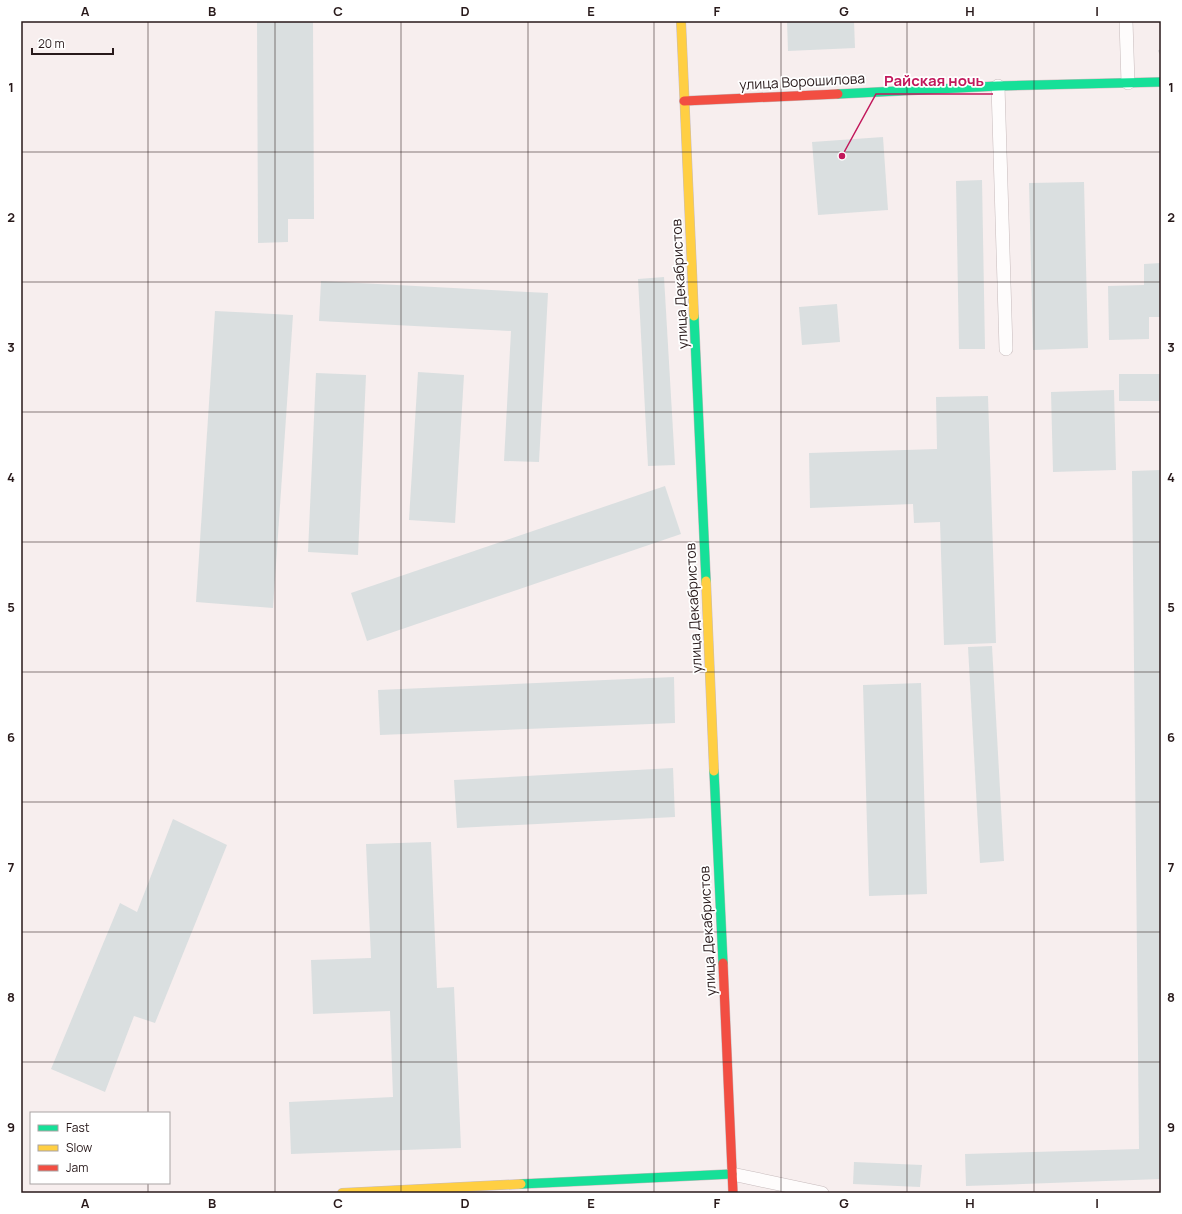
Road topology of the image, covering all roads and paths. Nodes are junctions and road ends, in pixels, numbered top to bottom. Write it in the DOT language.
graph roads {
  1 [pos="681,21"];
  2 [pos="1126,21"];
  3 [pos="1159,50"];
  4 [pos="1161,54"];
  5 [pos="1161,82"];
  6 [pos="1128,83"];
  7 [pos="998,86"];
  8 [pos="684,101"];
  9 [pos="1006,349"];
  10 [pos="732,1174"];
  11 [pos="342,1193"];
  12 [pos="733,1193"];
  13 [pos="822,1193"];
  1 -- 8 [label="street, улица Декабристов"];
  2 -- 6 [label="lane"];
  3 -- 4 [label="path"];
  5 -- 6 [label="street, улица Ворошилова"];
  6 -- 7 [label="street, улица Ворошилова"];
  7 -- 8 [label="street, улица Ворошилова"];
  7 -- 9 [label="lane"];
  8 -- 10 [label="street, улица Декабристов"];
  10 -- 11 [label="street"];
  10 -- 12 [label="street, улица Декабристов"];
  10 -- 13 [label="lane"];
}
